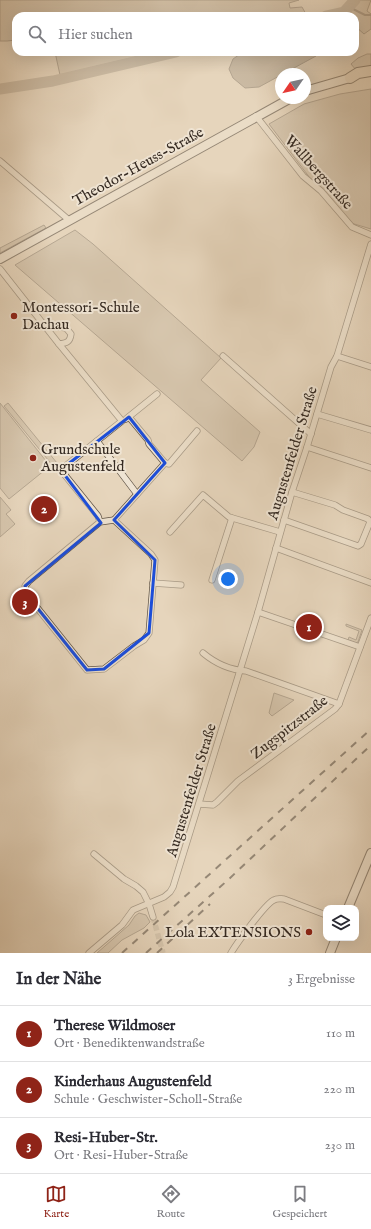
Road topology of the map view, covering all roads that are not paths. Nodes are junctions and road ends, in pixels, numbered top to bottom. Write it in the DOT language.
graph roads {
  1 [pos="371,71"];
  2 [pos="350,78"];
  3 [pos="371,78"];
  4 [pos="311,89"];
  5 [pos="279,104"];
  6 [pos="256,116"];
  7 [pos="0,161"];
  8 [pos="70,221"];
  9 [pos="371,235"];
  10 [pos="371,244"];
  11 [pos="0,259"];
  12 [pos="0,269"];
  13 [pos="44,325"];
  14 [pos="60,344"];
  15 [pos="223,356"];
  16 [pos="337,356"];
  17 [pos="371,367"];
  18 [pos="157,394"];
  19 [pos="317,414"];
  20 [pos="129,417"];
  21 [pos="122,421"];
  22 [pos="371,430"];
  23 [pos="197,431"];
  24 [pos="311,434"];
  25 [pos="98,441"];
  26 [pos="307,448"];
  27 [pos="165,463"];
  28 [pos="371,468"];
  29 [pos="292,492"];
  30 [pos="137,494"];
  31 [pos="232,518"];
  32 [pos="114,520"];
  33 [pos="284,520"];
  34 [pos="100,522"];
  35 [pos="170,532"];
  36 [pos="280,532"];
  37 [pos="276,548"];
  38 [pos="212,580"];
  39 [pos="153,583"];
  40 [pos="371,583"];
  41 [pos="181,585"];
  42 [pos="258,612"];
  43 [pos="371,618"];
  44 [pos="360,647"];
  45 [pos="203,653"];
  46 [pos="239,671"];
  47 [pos="339,704"];
  48 [pos="200,804"];
  49 [pos="371,853"];
  50 [pos="94,854"];
  51 [pos="149,904"];
  52 [pos="349,905"];
  53 [pos="323,913"];
  54 [pos="153,917"];
  55 [pos="335,941"];
  56 [pos="89,953"];
  57 [pos="231,953"];
  58 [pos="330,953"];
  1 -- 2 [label="highway"];
  2 -- 3 [label="highway"];
  2 -- 4 [label="street"];
  5 -- 6 [label="street, Theodor-Heuss-Straße"];
  6 -- 8 [label="street, Theodor-Heuss-Straße"];
  6 -- 9 [label="street, Wallbergstraße"];
  7 -- 8 [label="street"];
  8 -- 11 [label="street, Theodor-Heuss-Straße"];
  10 -- 16 [label="street, Augustenfelder Straße"];
  12 -- 13 [label="street"];
  13 -- 14 [label="street"];
  13 -- 14 [label="street"];
  14 -- 21 [label="street"];
  15 -- 24 [label="street"];
  16 -- 17 [label="street"];
  16 -- 19 [label="street, Augustenfelder Straße"];
  18 -- 20 [label="street"];
  19 -- 22 [label="street"];
  19 -- 24 [label="street, Augustenfelder Straße"];
  20 -- 21 [label="street"];
  20 -- 27 [label="street"];
  21 -- 25 [label="street"];
  23 -- 27 [label="street"];
  24 -- 26 [label="street, Augustenfelder Straße"];
  25 -- 30 [label="street"];
  25 -- 34 [label="street"];
  26 -- 28 [label="street"];
  26 -- 29 [label="street, Augustenfelder Straße"];
  27 -- 30 [label="street"];
  29 -- 33 [label="street, Augustenfelder Straße"];
  29 -- 33 [label="street"];
  30 -- 32 [label="street"];
  31 -- 35 [label="street"];
  31 -- 36 [label="street"];
  31 -- 38 [label="street"];
  32 -- 34 [label="street"];
  32 -- 39 [label="street"];
  33 -- 36 [label="street, Augustenfelder Straße"];
  34 -- 39 [label="street"];
  36 -- 37 [label="street, Augustenfelder Straße"];
  37 -- 40 [label="street"];
  37 -- 42 [label="street, Augustenfelder Straße"];
  39 -- 41 [label="street"];
  42 -- 44 [label="street"];
  42 -- 46 [label="street, Augustenfelder Straße"];
  43 -- 44 [label="street, Zugspitzstraße"];
  44 -- 47 [label="street, Zugspitzstraße"];
  45 -- 46 [label="street"];
  46 -- 47 [label="street"];
  46 -- 48 [label="street, Augustenfelder Straße"];
  47 -- 48 [label="street, Zugspitzstraße"];
  48 -- 51 [label="street, Augustenfelder Straße"];
  49 -- 52 [label="street"];
  50 -- 51 [label="street"];
  51 -- 54 [label="street"];
  51 -- 56 [label="street, Augustenfelder Straße"];
  53 -- 57 [label="street"];
  55 -- 58 [label="street"];
}
